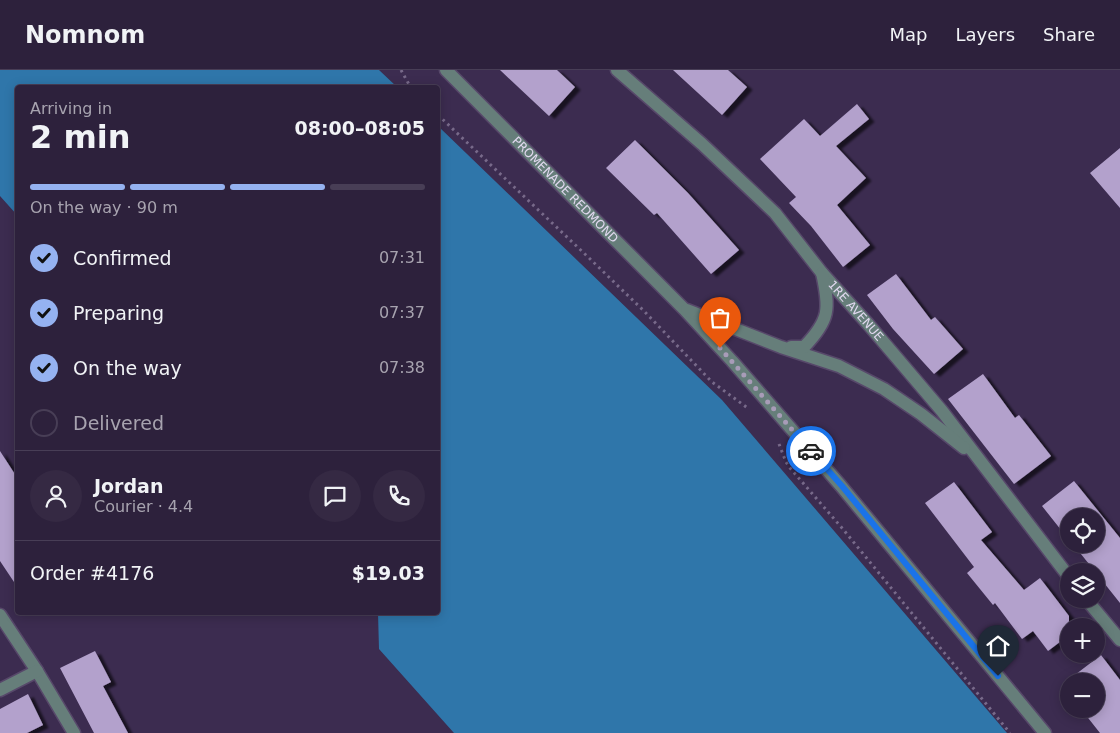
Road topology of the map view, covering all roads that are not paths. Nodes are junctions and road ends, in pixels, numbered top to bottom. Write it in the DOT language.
graph roads {
  1 [pos="446,70"];
  2 [pos="617,70"];
  3 [pos="822,272"];
  4 [pos="684,309"];
  5 [pos="781,347"];
  6 [pos="978,459"];
  7 [pos="1060,565"];
  8 [pos="1093,608"];
  9 [pos="0,615"];
  10 [pos="1120,640"];
  11 [pos="37,671"];
  12 [pos="0,690"];
  13 [pos="74,733"];
  14 [pos="1045,733"];
  1 -- 4 [label="street, PROMENADE REDMOND"];
  2 -- 3 [label="street, 1RE AVENUE"];
  3 -- 5 [label="street, PROMENADE REDMOND"];
  3 -- 6 [label="street, 1RE AVENUE"];
  4 -- 5 [label="street, PROMENADE REDMOND"];
  4 -- 14 [label="street, PROMENADE REDMOND"];
  5 -- 6 [label="street, PROMENADE REDMOND"];
  6 -- 7 [label="street, 1RE AVENUE"];
  8 -- 10 [label="street"];
  9 -- 11 [label="street"];
  11 -- 12 [label="street"];
  11 -- 13 [label="street"];
}
